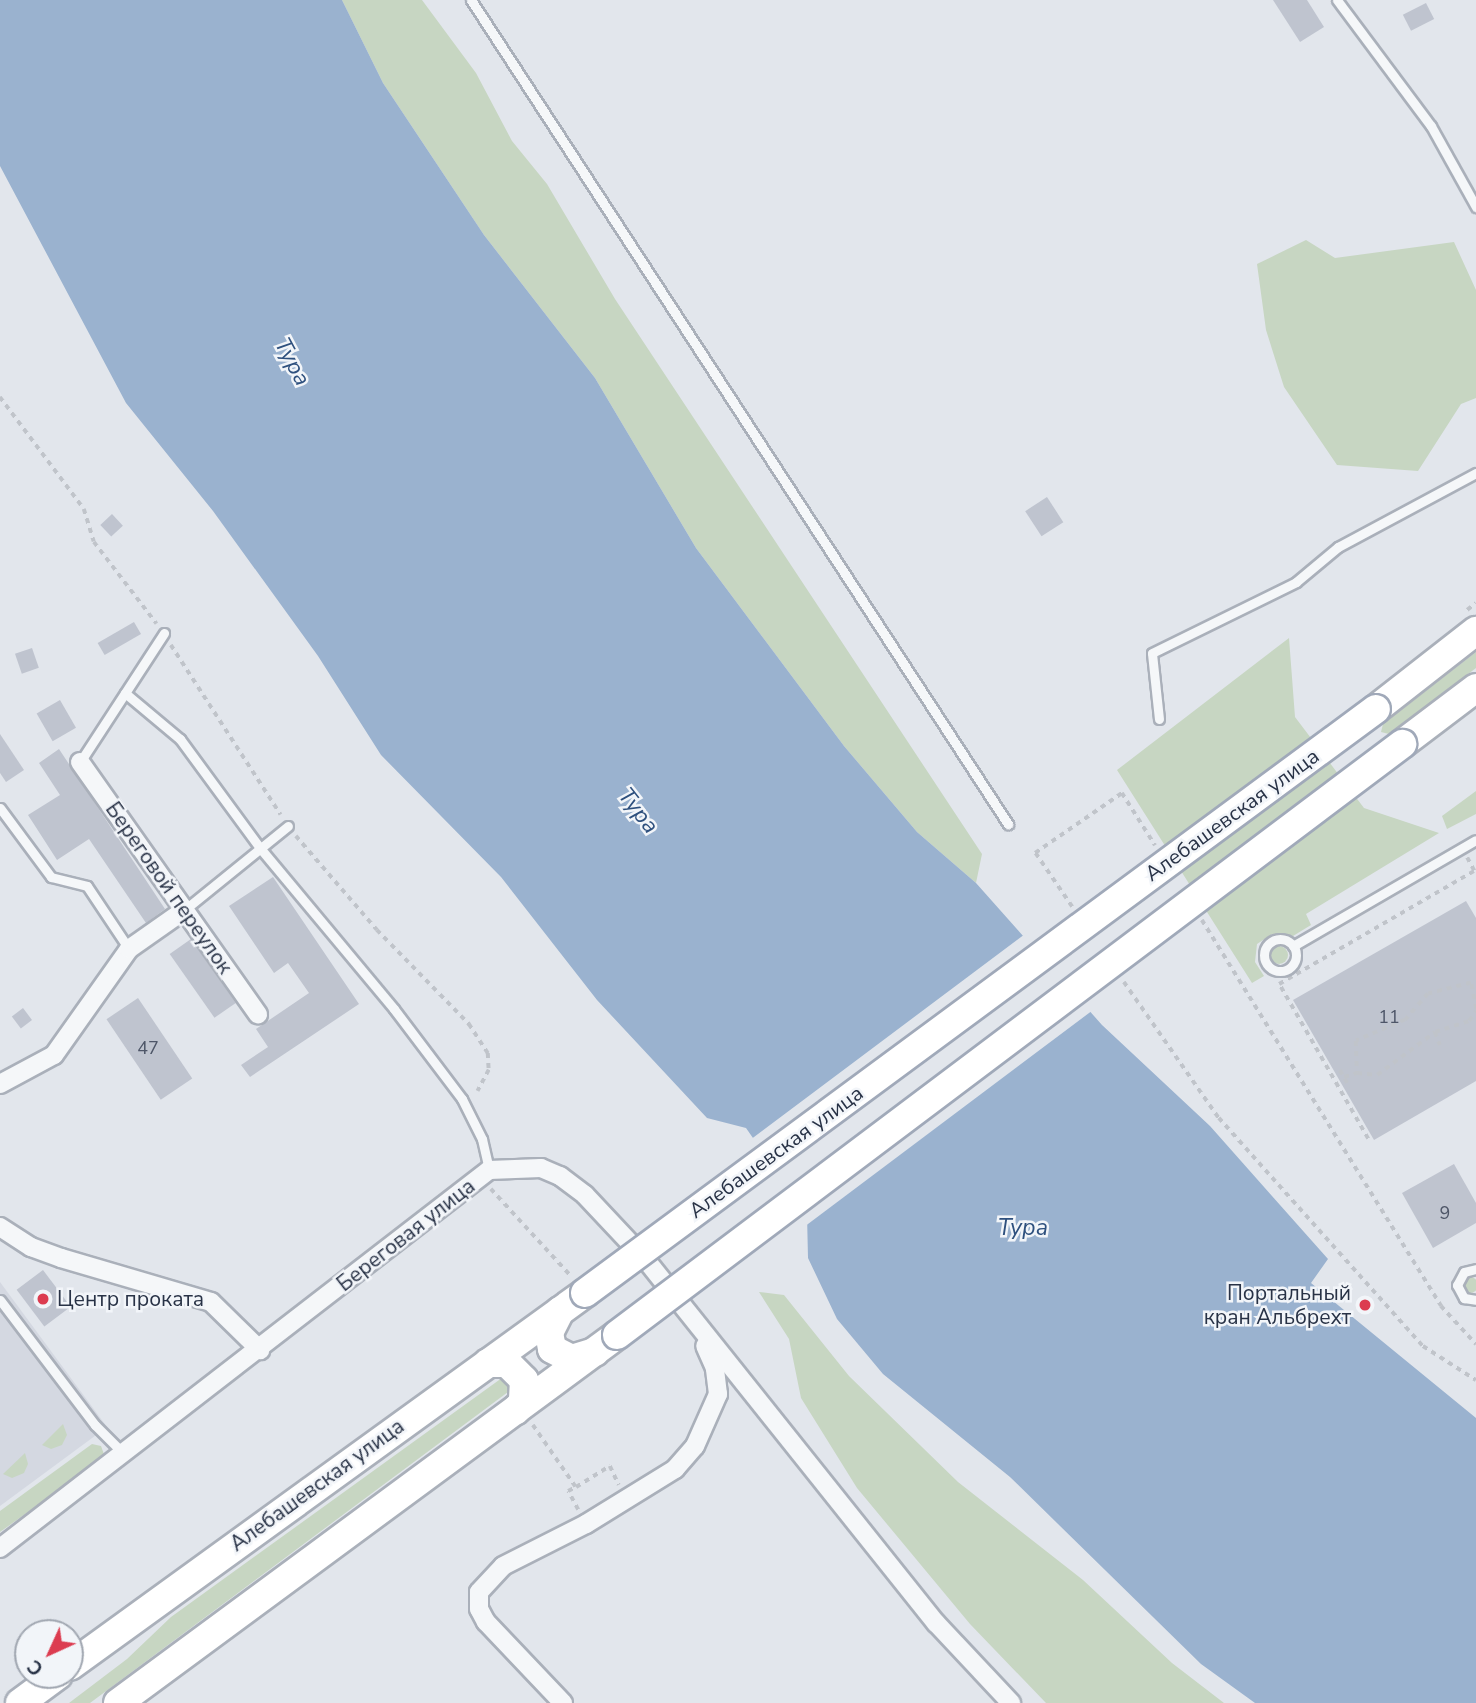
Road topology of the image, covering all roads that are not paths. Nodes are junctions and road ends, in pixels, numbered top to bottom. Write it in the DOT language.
graph roads {
  1 [pos="471,0"];
  2 [pos="1337,0"];
  3 [pos="1476,207"];
  4 [pos="1476,473"];
  5 [pos="1476,632"];
  6 [pos="163,633"];
  7 [pos="1476,688"];
  8 [pos="125,693"];
  9 [pos="1159,719"];
  10 [pos="80,762"];
  11 [pos="0,808"];
  12 [pos="1008,824"];
  13 [pos="288,825"];
  14 [pos="1476,840"];
  15 [pos="260,848"];
  16 [pos="183,911"];
  17 [pos="1293,946"];
  18 [pos="128,949"];
  19 [pos="258,1014"];
  20 [pos="0,1084"];
  21 [pos="489,1170"];
  22 [pos="0,1227"];
  23 [pos="1476,1269"];
  24 [pos="0,1300"];
  25 [pos="1476,1300"];
  26 [pos="560,1311"];
  27 [pos="696,1327"];
  28 [pos="606,1343"];
  29 [pos="260,1350"];
  30 [pos="488,1363"];
  31 [pos="524,1417"];
  32 [pos="124,1454"];
  33 [pos="0,1548"];
  34 [pos="84,1656"];
  35 [pos="39,1689"];
  36 [pos="20,1703"];
  37 [pos="118,1703"];
  38 [pos="563,1703"];
  39 [pos="1011,1703"];
  1 -- 12 [label="lane"];
  2 -- 3 [label="lane"];
  4 -- 9 [label="lane"];
  5 -- 26 [label="main road, Алебашевская улица, bridge"];
  6 -- 8 [label="lane"];
  7 -- 28 [label="main road, Алебашевская улица, bridge"];
  8 -- 10 [label="lane"];
  8 -- 15 [label="lane"];
  10 -- 16 [label="street, Береговой переулок"];
  11 -- 18 [label="lane"];
  13 -- 15 [label="lane"];
  14 -- 17 [label="lane"];
  15 -- 16 [label="lane"];
  15 -- 21 [label="lane"];
  16 -- 18 [label="street"];
  16 -- 19 [label="street, Береговой переулок"];
  18 -- 20 [label="street"];
  21 -- 27 [label="street, Береговая улица"];
  21 -- 29 [label="street, Береговая улица"];
  22 -- 29 [label="street"];
  23 -- 25 [label="lane"];
  24 -- 32 [label="lane"];
  26 -- 28 [label="main road"];
  26 -- 30 [label="main road, Алебашевская улица"];
  27 -- 38 [label="street"];
  27 -- 39 [label="street, Береговая улица"];
  28 -- 31 [label="main road, Алебашевская улица"];
  29 -- 32 [label="street, Береговая улица"];
  30 -- 31 [label="main road"];
  30 -- 34 [label="main road, Алебашевская улица"];
  31 -- 37 [label="main road, Алебашевская улица"];
  32 -- 33 [label="street, Береговая улица"];
  35 -- 36 [label="main road"];
}
